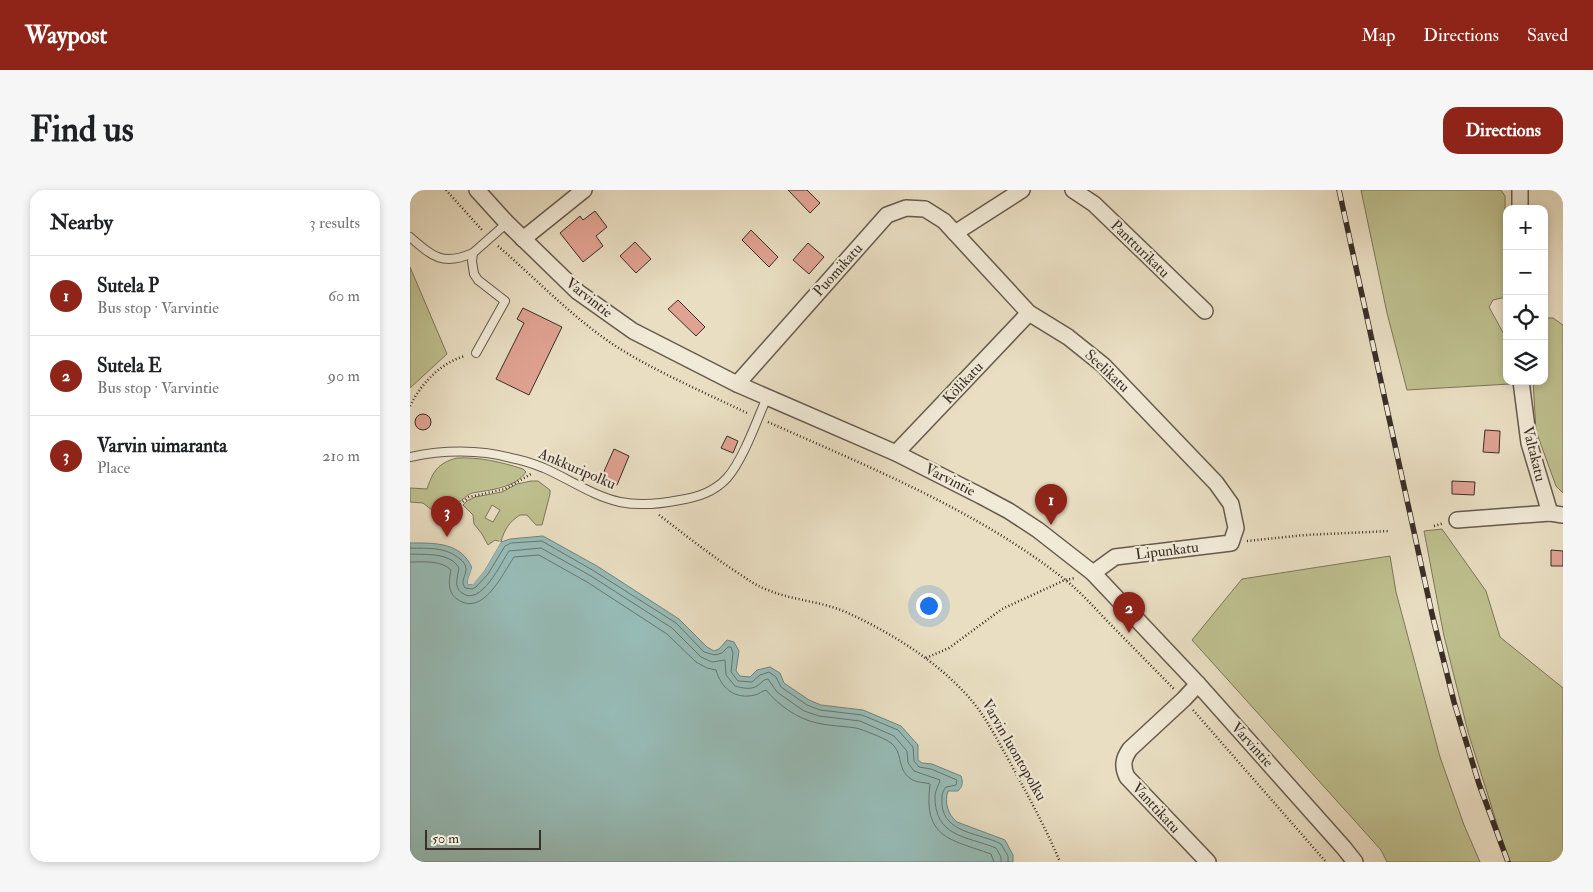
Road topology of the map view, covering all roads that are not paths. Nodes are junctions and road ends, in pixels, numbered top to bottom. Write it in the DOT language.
graph roads {
  1 [pos="477,190"];
  2 [pos="584,190"];
  3 [pos="1022,190"];
  4 [pos="1073,190"];
  5 [pos="1520,190"];
  6 [pos="1520,205"];
  7 [pos="507,223"];
  8 [pos="955,234"];
  9 [pos="410,237"];
  10 [pos="523,239"];
  11 [pos="473,253"];
  12 [pos="1204,311"];
  13 [pos="1029,313"];
  14 [pos="476,353"];
  15 [pos="737,384"];
  16 [pos="1522,385"];
  17 [pos="767,397"];
  18 [pos="896,453"];
  19 [pos="410,458"];
  20 [pos="1557,514"];
  21 [pos="1457,520"];
  22 [pos="1231,543"];
  23 [pos="1093,573"];
  24 [pos="1198,684"];
  25 [pos="1208,862"];
  26 [pos="1355,862"];
  1 -- 7 [label="street, Varvintie"];
  2 -- 10 [label="street"];
  3 -- 8 [label="street"];
  4 -- 12 [label="street, Pantturikatu"];
  5 -- 6 [label="street"];
  7 -- 10 [label="street, Varvintie"];
  7 -- 11 [label="lane"];
  8 -- 13 [label="street, Seelikatu"];
  8 -- 15 [label="street, Puomikatu"];
  9 -- 11 [label="lane"];
  10 -- 15 [label="street, Varvintie"];
  11 -- 14 [label="lane"];
  13 -- 18 [label="street, Kölikatu"];
  13 -- 22 [label="street, Seelikatu"];
  15 -- 17 [label="street, Varvintie"];
  16 -- 20 [label="street, Valtakatu"];
  17 -- 18 [label="street, Varvintie"];
  17 -- 19 [label="lane, Ankkuripolku"];
  18 -- 23 [label="street, Varvintie"];
  20 -- 21 [label="street"];
  22 -- 23 [label="street, Lipunkatu"];
  23 -- 24 [label="street, Varvintie"];
  24 -- 25 [label="street, Vanttikatu"];
  24 -- 26 [label="street, Varvintie"];
}
